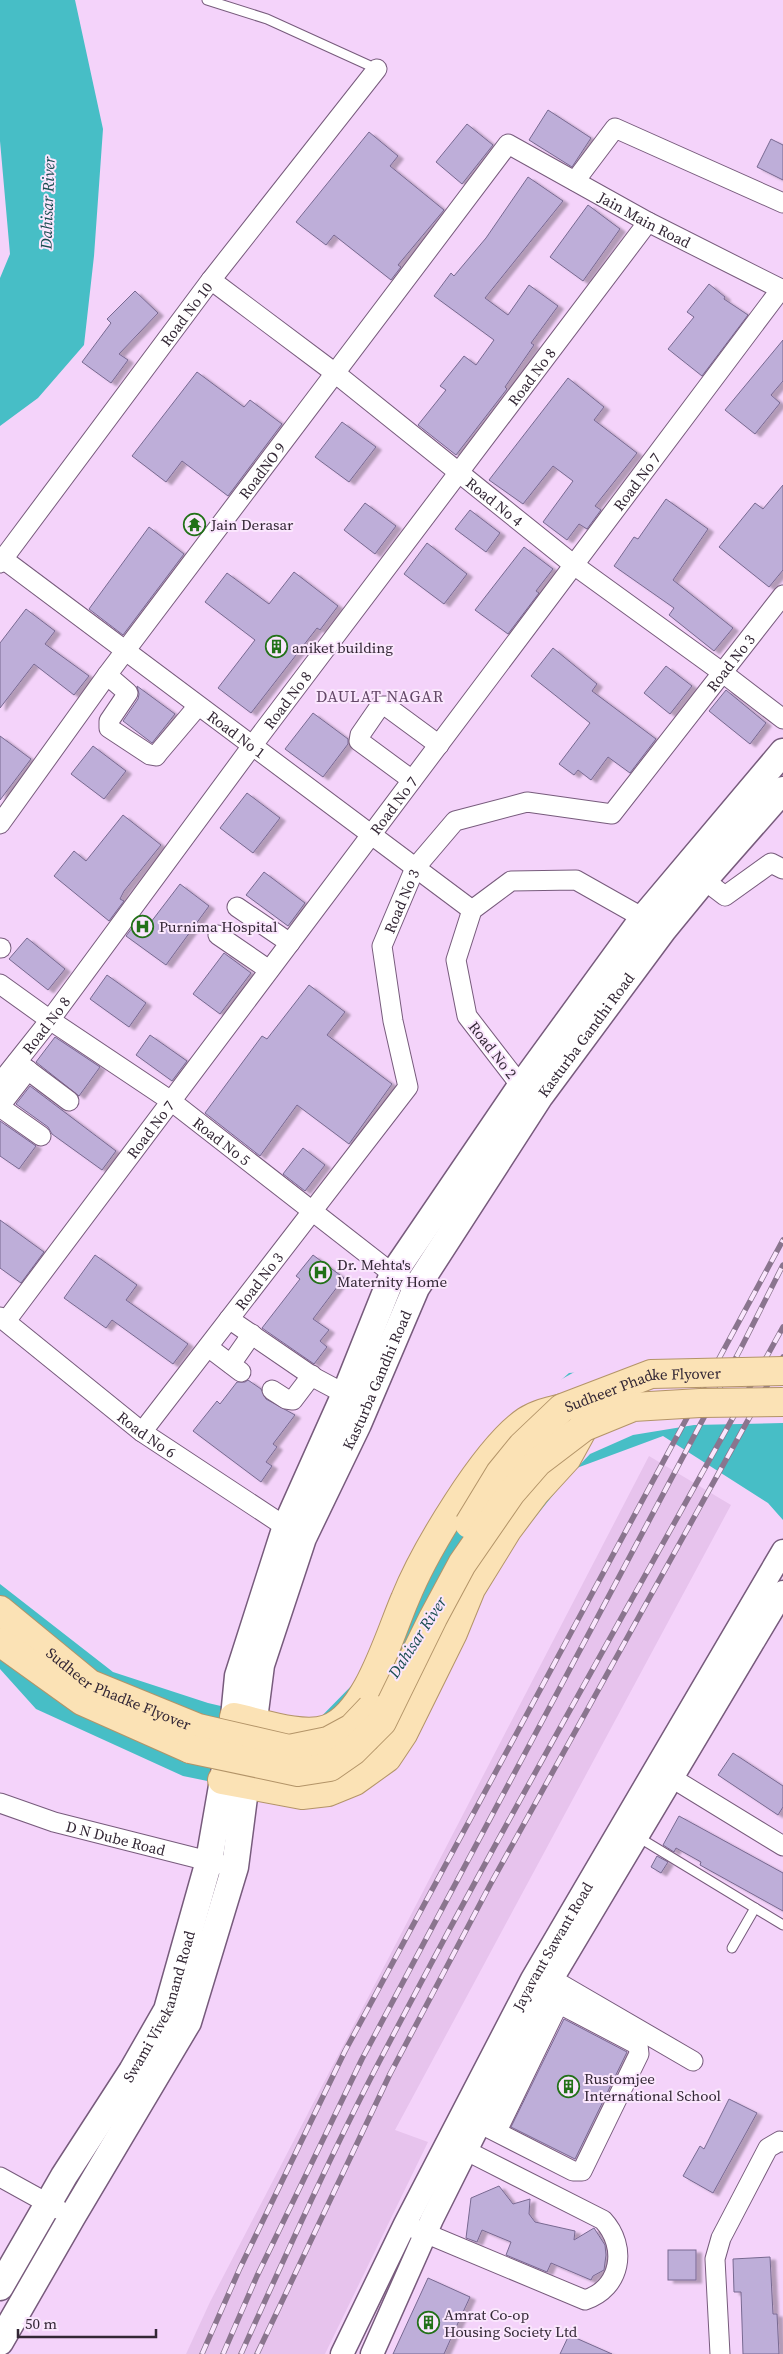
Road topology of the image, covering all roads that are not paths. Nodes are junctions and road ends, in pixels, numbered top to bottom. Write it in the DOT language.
graph roads {
  1 [pos="207,0"];
  2 [pos="377,69"];
  3 [pos="508,144"];
  4 [pos="575,182"];
  5 [pos="783,203"];
  6 [pos="648,222"];
  7 [pos="211,280"];
  8 [pos="782,289"];
  9 [pos="335,373"];
  10 [pos="458,474"];
  11 [pos="1,561"];
  12 [pos="574,565"];
  13 [pos="783,595"];
  14 [pos="125,651"];
  15 [pos="724,673"];
  16 [pos="107,675"];
  17 [pos="198,706"];
  18 [pos="783,718"];
  19 [pos="435,742"];
  20 [pos="252,746"];
  21 [pos="783,752"];
  22 [pos="408,777"];
  23 [pos="783,790"];
  24 [pos="0,824"];
  25 [pos="371,835"];
  26 [pos="415,868"];
  27 [pos="783,869"];
  28 [pos="704,880"];
  29 [pos="237,907"];
  30 [pos="472,910"];
  31 [pos="654,924"];
  32 [pos="218,935"];
  33 [pos="286,940"];
  34 [pos="266,968"];
  35 [pos="0,984"];
  36 [pos="50,1020"];
  37 [pos="22,1066"];
  38 [pos="0,1083"];
  39 [pos="531,1091"];
  40 [pos="69,1101"];
  41 [pos="171,1101"];
  42 [pos="0,1106"];
  43 [pos="41,1136"];
  44 [pos="312,1212"];
  45 [pos="393,1274"];
  46 [pos="416,1288"];
  47 [pos="3,1319"];
  48 [pos="230,1319"];
  49 [pos="252,1334"];
  50 [pos="208,1347"];
  51 [pos="783,1371"];
  52 [pos="312,1375"];
  53 [pos="272,1390"];
  54 [pos="783,1402"];
  55 [pos="562,1408"];
  56 [pos="347,1410"];
  57 [pos="584,1427"];
  58 [pos="142,1432"];
  59 [pos="295,1532"];
  60 [pos="780,1556"];
  61 [pos="783,1592"];
  62 [pos="0,1610"];
  63 [pos="0,1642"];
  64 [pos="245,1706"];
  65 [pos="672,1778"];
  66 [pos="234,1783"];
  67 [pos="0,1803"];
  68 [pos="240,1835"];
  69 [pos="636,1836"];
  70 [pos="783,1846"];
  71 [pos="209,1861"];
  72 [pos="235,1867"];
  73 [pos="755,1908"];
  74 [pos="783,1925"];
  75 [pos="732,1948"];
  76 [pos="546,1991"];
  77 [pos="693,2061"];
  78 [pos="479,2123"];
  79 [pos="783,2142"];
  80 [pos="457,2146"];
  81 [pos="0,2177"];
  82 [pos="48,2204"];
  83 [pos="72,2217"];
  84 [pos="405,2224"];
  85 [pos="425,2233"];
  86 [pos="0,2287"];
  87 [pos="0,2342"];
  88 [pos="342,2354"];
  89 [pos="372,2354"];
  90 [pos="720,2354"];
  1 -- 2 [label="lane"];
  2 -- 7 [label="street, Road No 10"];
  3 -- 4 [label="street, Jain Main Road"];
  3 -- 9 [label="street, RoadNO 9"];
  4 -- 5 [label="street"];
  4 -- 6 [label="street, Jain Main Road"];
  6 -- 8 [label="street, Jain Main Road"];
  6 -- 10 [label="street, Road No 8"];
  7 -- 9 [label="street, Road No 4"];
  7 -- 11 [label="street, Road No 10"];
  8 -- 12 [label="street, Road No 7"];
  9 -- 10 [label="street, Road No 4"];
  9 -- 14 [label="street, RoadNO 9"];
  10 -- 12 [label="street, Road No 4"];
  10 -- 20 [label="street, Road No 8"];
  11 -- 14 [label="street, Road No 1"];
  12 -- 15 [label="street, Road No 4"];
  12 -- 19 [label="street, Road No 7"];
  13 -- 15 [label="street, Road No 3"];
  14 -- 16 [label="street, RoadNO 9"];
  14 -- 17 [label="street, Road No 1"];
  15 -- 18 [label="street, Road No 4"];
  15 -- 26 [label="street, Road No 3"];
  16 -- 17 [label="street"];
  16 -- 24 [label="street, RoadNO 9"];
  17 -- 20 [label="street, Road No 1"];
  19 -- 22 [label="street, Road No 7"];
  19 -- 22 [label="street"];
  20 -- 25 [label="street, Road No 1"];
  20 -- 36 [label="street, Road No 8"];
  21 -- 31 [label="main road, Kasturba Gandhi Road"];
  22 -- 25 [label="street, Road No 7"];
  23 -- 28 [label="main road, Kasturba Gandhi Road"];
  25 -- 26 [label="street, Road No 1"];
  25 -- 33 [label="street, Road No 7"];
  26 -- 30 [label="street, Road No 1"];
  26 -- 44 [label="street, Road No 3"];
  27 -- 28 [label="street"];
  28 -- 31 [label="main road, Kasturba Gandhi Road"];
  29 -- 33 [label="street"];
  30 -- 31 [label="street"];
  30 -- 39 [label="street, Road No 2"];
  31 -- 39 [label="main road, Kasturba Gandhi Road"];
  32 -- 34 [label="street"];
  33 -- 34 [label="street, Road No 7"];
  34 -- 41 [label="street, Road No 7"];
  35 -- 36 [label="street, Road No 5"];
  36 -- 37 [label="street, Road No 8"];
  36 -- 41 [label="street, Road No 5"];
  37 -- 38 [label="street, Road No 8"];
  37 -- 40 [label="street"];
  37 -- 42 [label="street"];
  39 -- 45 [label="main road, Kasturba Gandhi Road"];
  39 -- 46 [label="main road, Kasturba Gandhi Road"];
  41 -- 44 [label="street, Road No 5"];
  41 -- 47 [label="street, Road No 7"];
  42 -- 43 [label="street"];
  44 -- 45 [label="street, Road No 5"];
  44 -- 48 [label="street, Road No 3"];
  45 -- 46 [label="street, Road No 5"];
  45 -- 56 [label="main road, Kasturba Gandhi Road"];
  46 -- 56 [label="main road, Kasturba Gandhi Road"];
  47 -- 58 [label="street, Road No 6"];
  48 -- 49 [label="street"];
  48 -- 50 [label="street, Road No 3"];
  49 -- 50 [label="street"];
  49 -- 52 [label="street"];
  50 -- 58 [label="street, Road No 3"];
  51 -- 55 [label="main road, Sudheer Phadke Flyover, bridge"];
  52 -- 53 [label="street"];
  52 -- 56 [label="street"];
  54 -- 57 [label="main road, Sudheer Phadke Flyover, bridge"];
  55 -- 62 [label="main road, Sudheer Phadke Flyover, bridge"];
  55 -- 64 [label="main road"];
  56 -- 59 [label="main road, Kasturba Gandhi Road"];
  57 -- 63 [label="main road, Sudheer Phadke Flyover, bridge"];
  57 -- 66 [label="main road"];
  58 -- 59 [label="street, Road No 6"];
  59 -- 64 [label="main road, Kasturba Gandhi Road"];
  60 -- 76 [label="street, Jayavant Sawant Road"];
  61 -- 65 [label="street, Jayavant Sawant Road"];
  64 -- 66 [label="main road, Kasturba Gandhi Road, bridge"];
  65 -- 69 [label="street, Jayavant Sawant Road"];
  65 -- 70 [label="street"];
  66 -- 68 [label="main road, Kasturba Gandhi Road"];
  66 -- 71 [label="main road, Swami Vivekanand Road"];
  67 -- 71 [label="street, D N Dube Road"];
  68 -- 72 [label="main road, Swami Vivekanand Road"];
  69 -- 73 [label="lane"];
  69 -- 76 [label="street, Jayavant Sawant Road"];
  71 -- 72 [label="street, D N Dube Road"];
  71 -- 82 [label="main road, Swami Vivekanand Road"];
  72 -- 83 [label="main road, Swami Vivekanand Road"];
  73 -- 74 [label="lane"];
  73 -- 75 [label="lane"];
  76 -- 77 [label="street"];
  76 -- 78 [label="street, Jayavant Sawant Road"];
  76 -- 78 [label="street"];
  78 -- 80 [label="street, Jayavant Sawant Road"];
  79 -- 90 [label="street"];
  80 -- 84 [label="street, Jayavant Sawant Road"];
  80 -- 85 [label="street, Jayavant Sawant Road"];
  80 -- 85 [label="street"];
  81 -- 82 [label="street"];
  82 -- 83 [label="street"];
  82 -- 86 [label="main road, Swami Vivekanand Road"];
  83 -- 87 [label="main road, Swami Vivekanand Road"];
  84 -- 85 [label="street"];
  84 -- 88 [label="street, Jayavant Sawant Road"];
  85 -- 89 [label="street, Jayavant Sawant Road"];
}
